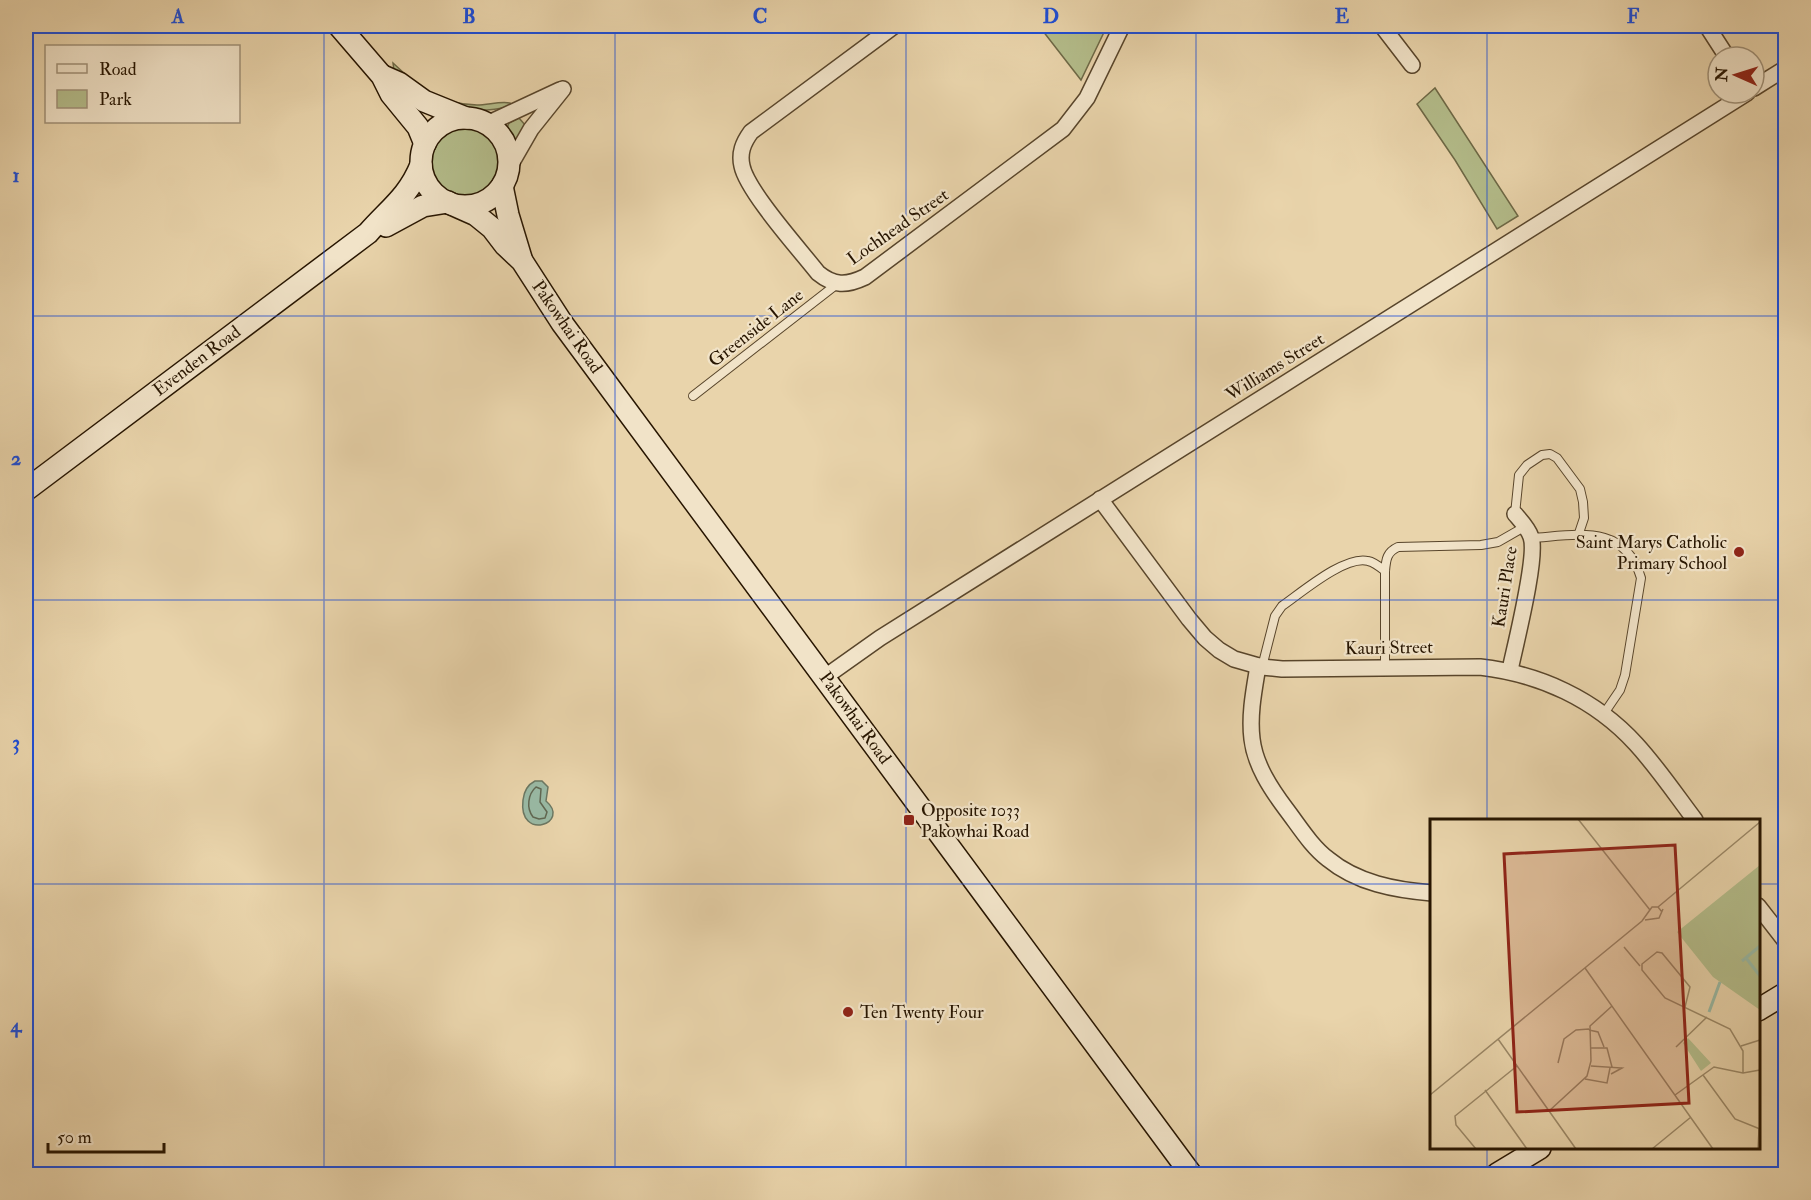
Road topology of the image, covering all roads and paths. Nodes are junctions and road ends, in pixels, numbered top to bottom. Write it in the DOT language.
graph roads {
  1 [pos="339,26"];
  2 [pos="894,26"];
  3 [pos="1122,26"];
  4 [pos="1382,26"];
  5 [pos="1707,26"];
  6 [pos="1719,45"];
  7 [pos="1412,65"];
  8 [pos="1785,68"];
  9 [pos="382,76"];
  10 [pos="1766,80"];
  11 [pos="1728,105"];
  12 [pos="476,121"];
  13 [pos="425,144"];
  14 [pos="422,165"];
  15 [pos="505,177"];
  16 [pos="449,203"];
  17 [pos="368,233"];
  18 [pos="522,261"];
  19 [pos="837,284"];
  20 [pos="693,396"];
  21 [pos="26,490"];
  22 [pos="1100,500"];
  23 [pos="1515,514"];
  24 [pos="1529,532"];
  25 [pos="1578,536"];
  26 [pos="1385,570"];
  27 [pos="1260,667"];
  28 [pos="1385,668"];
  29 [pos="1510,670"];
  30 [pos="825,677"];
  31 [pos="1604,715"];
  32 [pos="1694,819"];
  33 [pos="1430,893"];
  34 [pos="1760,909"];
  35 [pos="1785,942"];
  36 [pos="1785,993"];
  37 [pos="1760,1009"];
  38 [pos="1538,1149"];
  39 [pos="1191,1174"];
  40 [pos="1497,1174"];
  1 -- 9 [label="main road"];
  2 -- 19 [label="street, Lochhead Street"];
  3 -- 19 [label="street, Lochhead Street"];
  4 -- 7 [label="street"];
  5 -- 6 [label="street"];
  8 -- 10 [label="street"];
  9 -- 12 [label="main road"];
  9 -- 13 [label="main road"];
  11 -- 22 [label="street, Williams Street"];
  12 -- 13 [label="main road"];
  12 -- 15 [label="main road"];
  12 -- 15 [label="street"];
  13 -- 14 [label="main road"];
  14 -- 16 [label="main road"];
  14 -- 17 [label="main road, Evenden Road"];
  15 -- 16 [label="main road"];
  15 -- 18 [label="main road, Pakowhai Road"];
  16 -- 17 [label="main road, Evenden Road"];
  16 -- 18 [label="main road, Pakowhai Road"];
  17 -- 21 [label="main road, Evenden Road"];
  18 -- 30 [label="main road, Pakowhai Road"];
  19 -- 20 [label="lane, Greenside Lane"];
  22 -- 27 [label="street, Kauri Street"];
  22 -- 30 [label="street, Williams Street"];
  23 -- 24 [label="street, Kauri Place"];
  23 -- 25 [label="lane"];
  24 -- 25 [label="lane"];
  24 -- 26 [label="lane"];
  24 -- 29 [label="street, Kauri Place"];
  25 -- 31 [label="lane"];
  26 -- 27 [label="lane"];
  26 -- 28 [label="lane"];
  27 -- 28 [label="street, Kauri Street"];
  27 -- 33 [label="street"];
  28 -- 29 [label="street, Kauri Street"];
  29 -- 31 [label="street, Kauri Street"];
  30 -- 39 [label="main road, Pakowhai Road"];
  31 -- 32 [label="street, Kauri Street"];
  34 -- 35 [label="street"];
  36 -- 37 [label="main road"];
  38 -- 40 [label="main road"];
}
